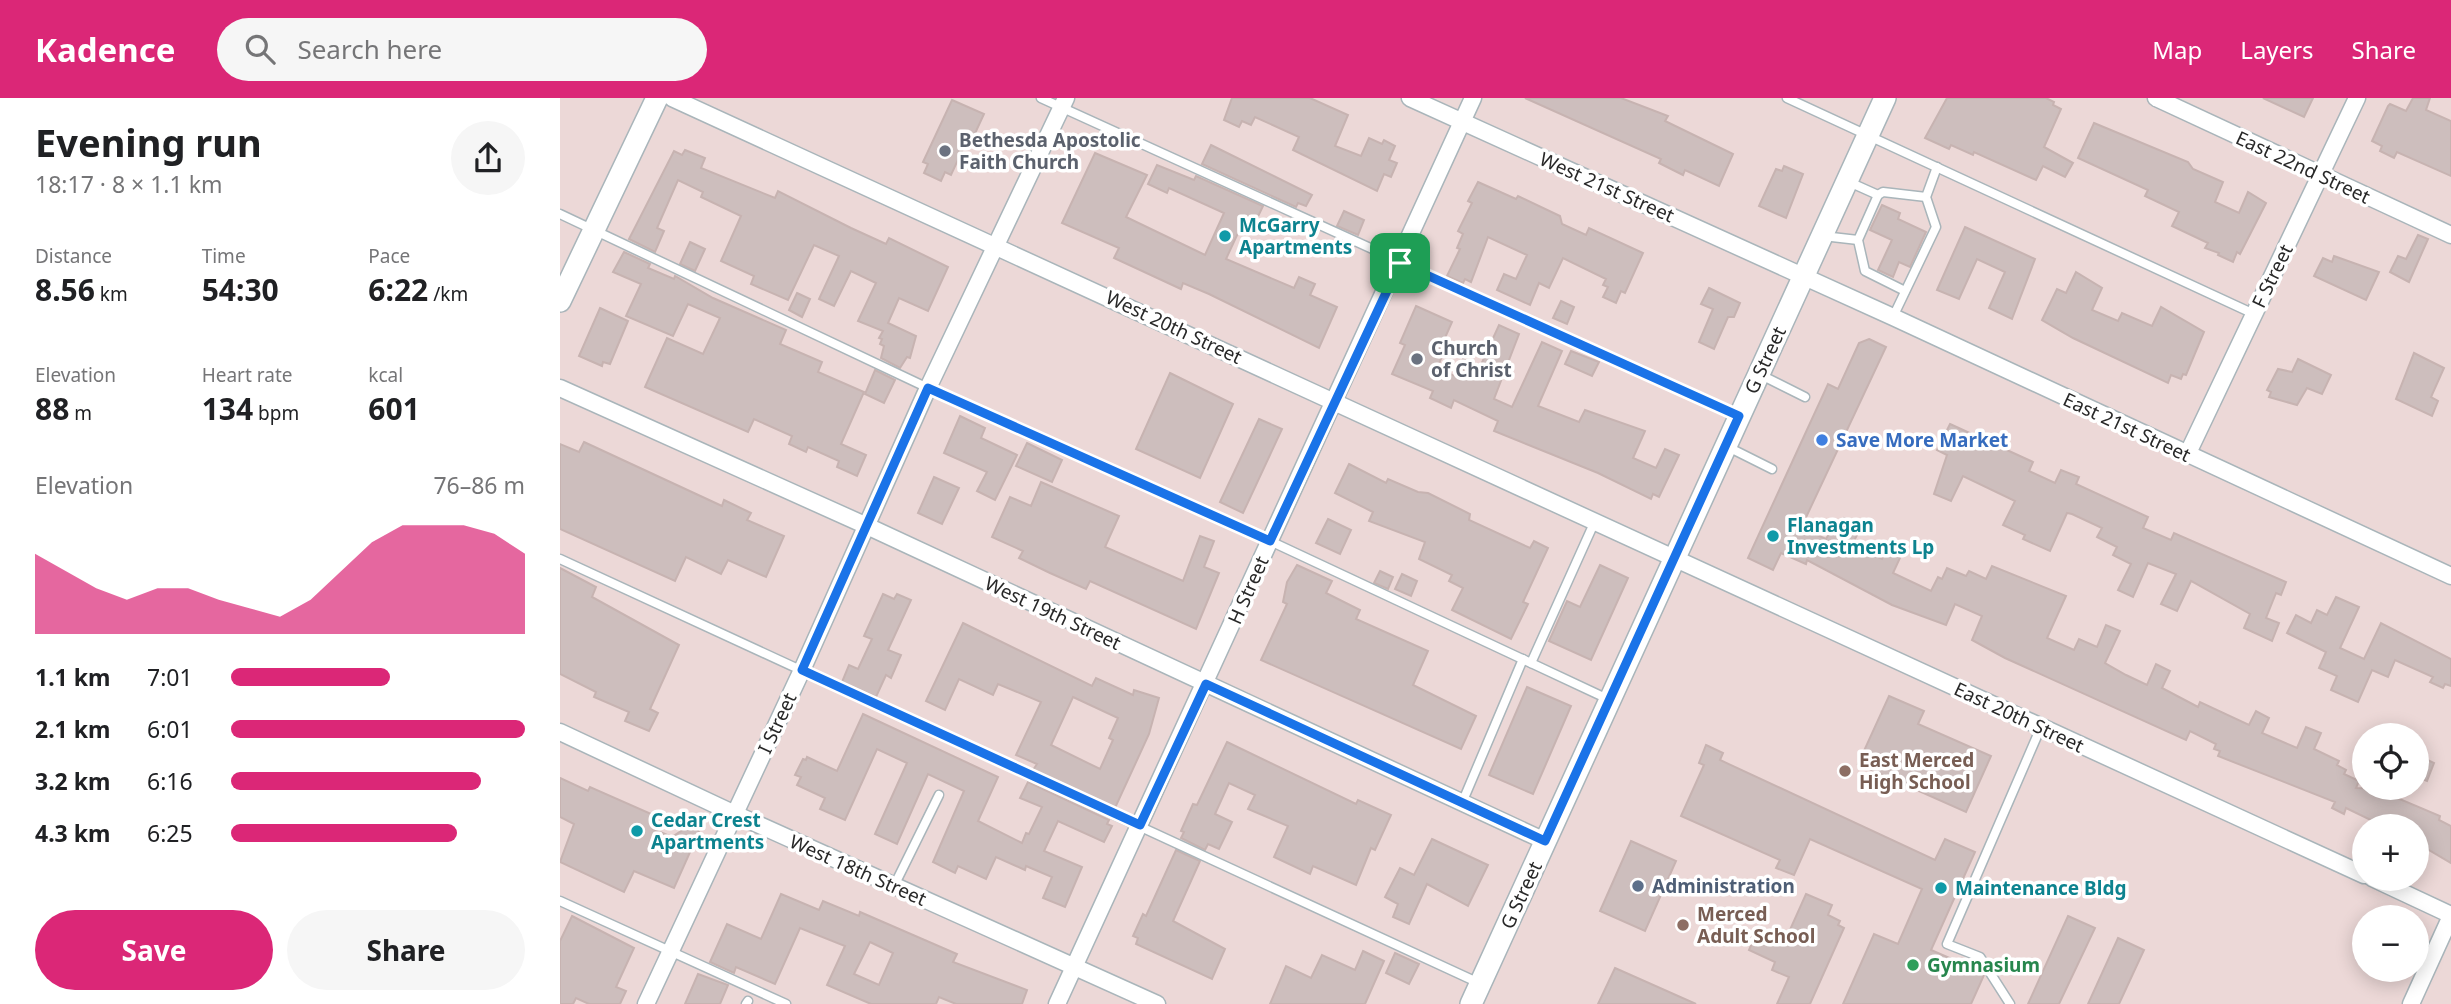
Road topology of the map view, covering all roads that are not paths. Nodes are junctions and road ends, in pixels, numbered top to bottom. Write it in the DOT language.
graph roads {
  1 [pos="657,98"];
  2 [pos="672,98"];
  3 [pos="1041,98"];
  4 [pos="1410,98"];
  5 [pos="1473,98"];
  6 [pos="1787,98"];
  7 [pos="1885,98"];
  8 [pos="2156,98"];
  9 [pos="2357,98"];
  10 [pos="1064,103"];
  11 [pos="1462,122"];
  12 [pos="1868,135"];
  13 [pos="1937,167"];
  14 [pos="2320,176"];
  15 [pos="1847,181"];
  16 [pos="1878,195"];
  17 [pos="1926,197"];
  18 [pos="560,214"];
  19 [pos="593,229"];
  20 [pos="2451,235"];
  21 [pos="1822,236"];
  22 [pos="1858,240"];
  23 [pos="997,246"];
  24 [pos="1400,263"];
  25 [pos="1804,276"];
  26 [pos="1905,291"];
  27 [pos="560,301"];
  28 [pos="2254,314"];
  29 [pos="1893,317"];
  30 [pos="1759,374"];
  31 [pos="560,388"];
  32 [pos="928,388"];
  33 [pos="1805,397"];
  34 [pos="1335,402"];
  35 [pos="1739,416"];
  36 [pos="1726,446"];
  37 [pos="2187,455"];
  38 [pos="1772,469"];
  39 [pos="1595,521"];
  40 [pos="867,526"];
  41 [pos="1270,541"];
  42 [pos="1675,558"];
  43 [pos="560,559"];
  44 [pos="2451,576"];
  45 [pos="1527,661"];
  46 [pos="802,670"];
  47 [pos="1206,684"];
  48 [pos="1610,700"];
  49 [pos="2041,727"];
  50 [pos="560,732"];
  51 [pos="939,795"];
  52 [pos="1462,803"];
  53 [pos="735,814"];
  54 [pos="1140,825"];
  55 [pos="1545,841"];
  56 [pos="2352,870"];
  57 [pos="894,886"];
  58 [pos="2399,891"];
  59 [pos="560,901"];
  60 [pos="2451,916"];
  61 [pos="669,951"];
  62 [pos="1073,967"];
  63 [pos="1480,984"];
  64 [pos="646,1004"];
  65 [pos="786,1004"];
  66 [pos="1057,1004"];
  67 [pos="1157,1004"];
  68 [pos="1471,1004"];
  69 [pos="2010,1004"];
  70 [pos="2411,1004"];
  1 -- 19 [label="main road"];
  2 -- 23 [label="street, West 20th Street"];
  3 -- 10 [label="lane"];
  4 -- 11 [label="street, West 21st Street"];
  5 -- 11 [label="street, H Street"];
  6 -- 12 [label="lane"];
  7 -- 12 [label="main road, G Street"];
  8 -- 14 [label="street, East 22nd Street"];
  9 -- 14 [label="street, F Street"];
  10 -- 23 [label="street, I Street"];
  10 -- 24 [label="lane"];
  11 -- 24 [label="street, H Street"];
  11 -- 25 [label="street, West 21st Street"];
  12 -- 13 [label="lane"];
  12 -- 15 [label="main road, G Street"];
  13 -- 17 [label="lane"];
  13 -- 28 [label="lane"];
  14 -- 20 [label="street, East 22nd Street"];
  14 -- 28 [label="street, F Street"];
  15 -- 16 [label="lane"];
  15 -- 21 [label="main road, G Street"];
  16 -- 17 [label="lane"];
  16 -- 22 [label="lane"];
  17 -- 26 [label="lane"];
  18 -- 19 [label="lane"];
  19 -- 27 [label="main road"];
  19 -- 32 [label="lane"];
  21 -- 22 [label="lane"];
  21 -- 25 [label="main road, G Street"];
  22 -- 26 [label="lane"];
  23 -- 32 [label="street, I Street"];
  23 -- 34 [label="street, West 20th Street"];
  24 -- 34 [label="street, H Street"];
  24 -- 35 [label="lane"];
  25 -- 29 [label="street, East 21st Street"];
  25 -- 30 [label="main road, G Street"];
  26 -- 29 [label="lane"];
  28 -- 37 [label="street, F Street"];
  29 -- 37 [label="street, East 21st Street"];
  30 -- 33 [label="lane"];
  30 -- 35 [label="main road, G Street"];
  31 -- 40 [label="street, West 19th Street"];
  32 -- 40 [label="street, I Street"];
  32 -- 41 [label="lane"];
  34 -- 39 [label="street, West 20th Street"];
  34 -- 41 [label="street, H Street"];
  35 -- 36 [label="main road, G Street"];
  36 -- 38 [label="lane"];
  36 -- 42 [label="main road, G Street"];
  37 -- 44 [label="street, East 21st Street"];
  39 -- 42 [label="street, West 20th Street"];
  39 -- 45 [label="lane"];
  40 -- 46 [label="street, I Street"];
  40 -- 47 [label="street, West 19th Street"];
  41 -- 45 [label="lane"];
  41 -- 47 [label="street, H Street"];
  42 -- 48 [label="main road, G Street"];
  42 -- 49 [label="street, East 20th Street"];
  43 -- 46 [label="lane"];
  45 -- 48 [label="lane"];
  45 -- 52 [label="lane"];
  46 -- 53 [label="street, I Street"];
  46 -- 54 [label="lane"];
  47 -- 52 [label="street, West 19th Street"];
  47 -- 54 [label="street, H Street"];
  48 -- 55 [label="main road, G Street"];
  49 -- 56 [label="street, East 20th Street"];
  49 -- 69 [label="lane"];
  50 -- 53 [label="street, West 18th Street"];
  51 -- 57 [label="lane"];
  52 -- 55 [label="street, West 19th Street"];
  53 -- 57 [label="street, West 18th Street"];
  53 -- 61 [label="street, I Street"];
  54 -- 62 [label="street, H Street"];
  54 -- 63 [label="lane"];
  55 -- 63 [label="main road, G Street"];
  57 -- 62 [label="street, West 18th Street"];
  58 -- 60 [label="street"];
  59 -- 61 [label="lane"];
  60 -- 70 [label="street"];
  61 -- 64 [label="street, I Street"];
  61 -- 65 [label="lane"];
  62 -- 66 [label="street, H Street"];
  62 -- 67 [label="street, West 18th Street"];
  63 -- 68 [label="main road, G Street"];
}
